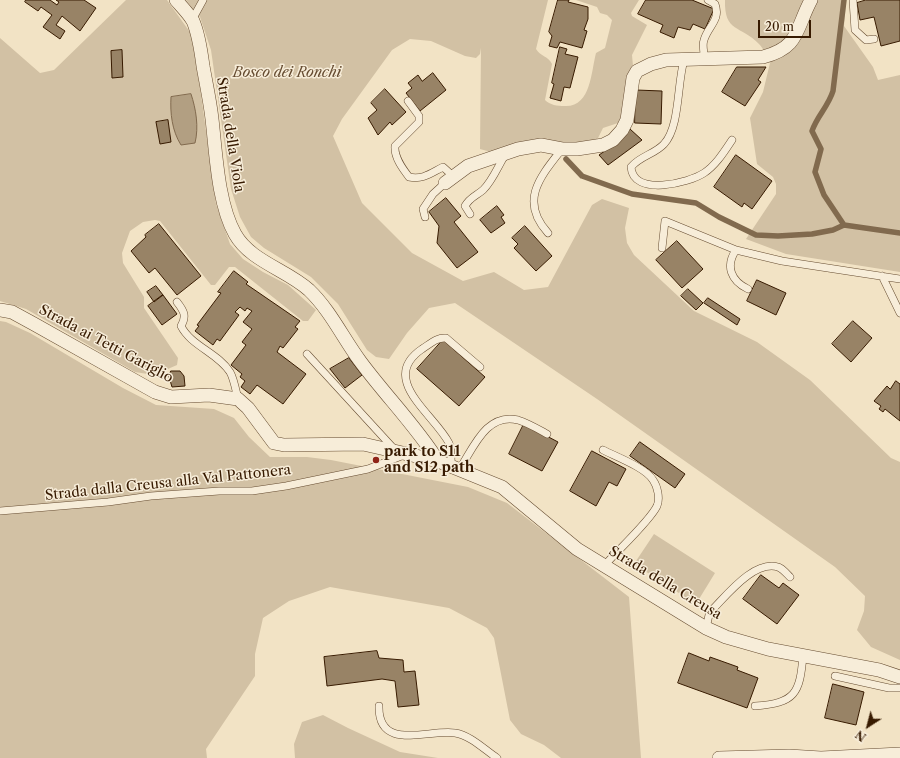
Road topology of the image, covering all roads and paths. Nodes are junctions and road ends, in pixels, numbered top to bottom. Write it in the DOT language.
graph roads {
  1 [pos="176,0"];
  2 [pos="203,0"];
  3 [pos="708,0"];
  4 [pos="811,0"];
  5 [pos="853,0"];
  6 [pos="192,20"];
  7 [pos="874,39"];
  8 [pos="705,59"];
  9 [pos="684,60"];
  10 [pos="408,101"];
  11 [pos="732,140"];
  12 [pos="562,149"];
  13 [pos="507,153"];
  14 [pos="449,180"];
  15 [pos="470,214"];
  16 [pos="425,217"];
  17 [pos="548,233"];
  18 [pos="662,248"];
  19 [pos="736,250"];
  20 [pos="882,276"];
  21 [pos="900,279"];
  22 [pos="748,289"];
  23 [pos="178,302"];
  24 [pos="0,310"];
  25 [pos="900,313"];
  26 [pos="307,354"];
  27 [pos="480,367"];
  28 [pos="238,399"];
  29 [pos="547,434"];
  30 [pos="604,450"];
  31 [pos="401,452"];
  32 [pos="438,461"];
  33 [pos="455,469"];
  34 [pos="0,511"];
  35 [pos="604,566"];
  36 [pos="790,577"];
  37 [pos="706,628"];
  38 [pos="803,655"];
  39 [pos="835,676"];
  40 [pos="900,677"];
  41 [pos="900,688"];
  42 [pos="379,706"];
  43 [pos="755,706"];
  44 [pos="900,754"];
  45 [pos="497,758"];
  46 [pos="719,758"];
  1 -- 6 [label="street, Strada della Viola"];
  2 -- 6 [label="lane"];
  3 -- 8 [label="lane"];
  4 -- 8 [label="street"];
  5 -- 7 [label="lane"];
  6 -- 32 [label="street, Strada della Viola"];
  8 -- 9 [label="street"];
  9 -- 11 [label="lane"];
  9 -- 12 [label="street"];
  10 -- 14 [label="lane"];
  12 -- 13 [label="street"];
  12 -- 17 [label="lane"];
  13 -- 14 [label="street"];
  13 -- 15 [label="lane"];
  14 -- 16 [label="lane"];
  18 -- 19 [label="lane"];
  19 -- 20 [label="lane"];
  19 -- 22 [label="lane"];
  20 -- 21 [label="lane"];
  20 -- 25 [label="lane"];
  23 -- 28 [label="lane"];
  24 -- 28 [label="street, Strada ai Tetti Gariglio"];
  26 -- 31 [label="lane"];
  27 -- 33 [label="lane"];
  28 -- 31 [label="street"];
  29 -- 33 [label="lane"];
  30 -- 35 [label="lane"];
  31 -- 32 [label="street"];
  31 -- 34 [label="lane, Strada dalla Creusa alla Val Pattonera"];
  32 -- 33 [label="street, Strada della Creusa"];
  33 -- 35 [label="street, Strada della Creusa"];
  35 -- 37 [label="street, Strada della Creusa"];
  36 -- 37 [label="lane"];
  37 -- 38 [label="street, Strada della Creusa"];
  38 -- 40 [label="street, Strada della Creusa"];
  38 -- 43 [label="lane"];
  39 -- 41 [label="lane"];
  42 -- 45 [label="lane"];
  44 -- 46 [label="street"];
}
